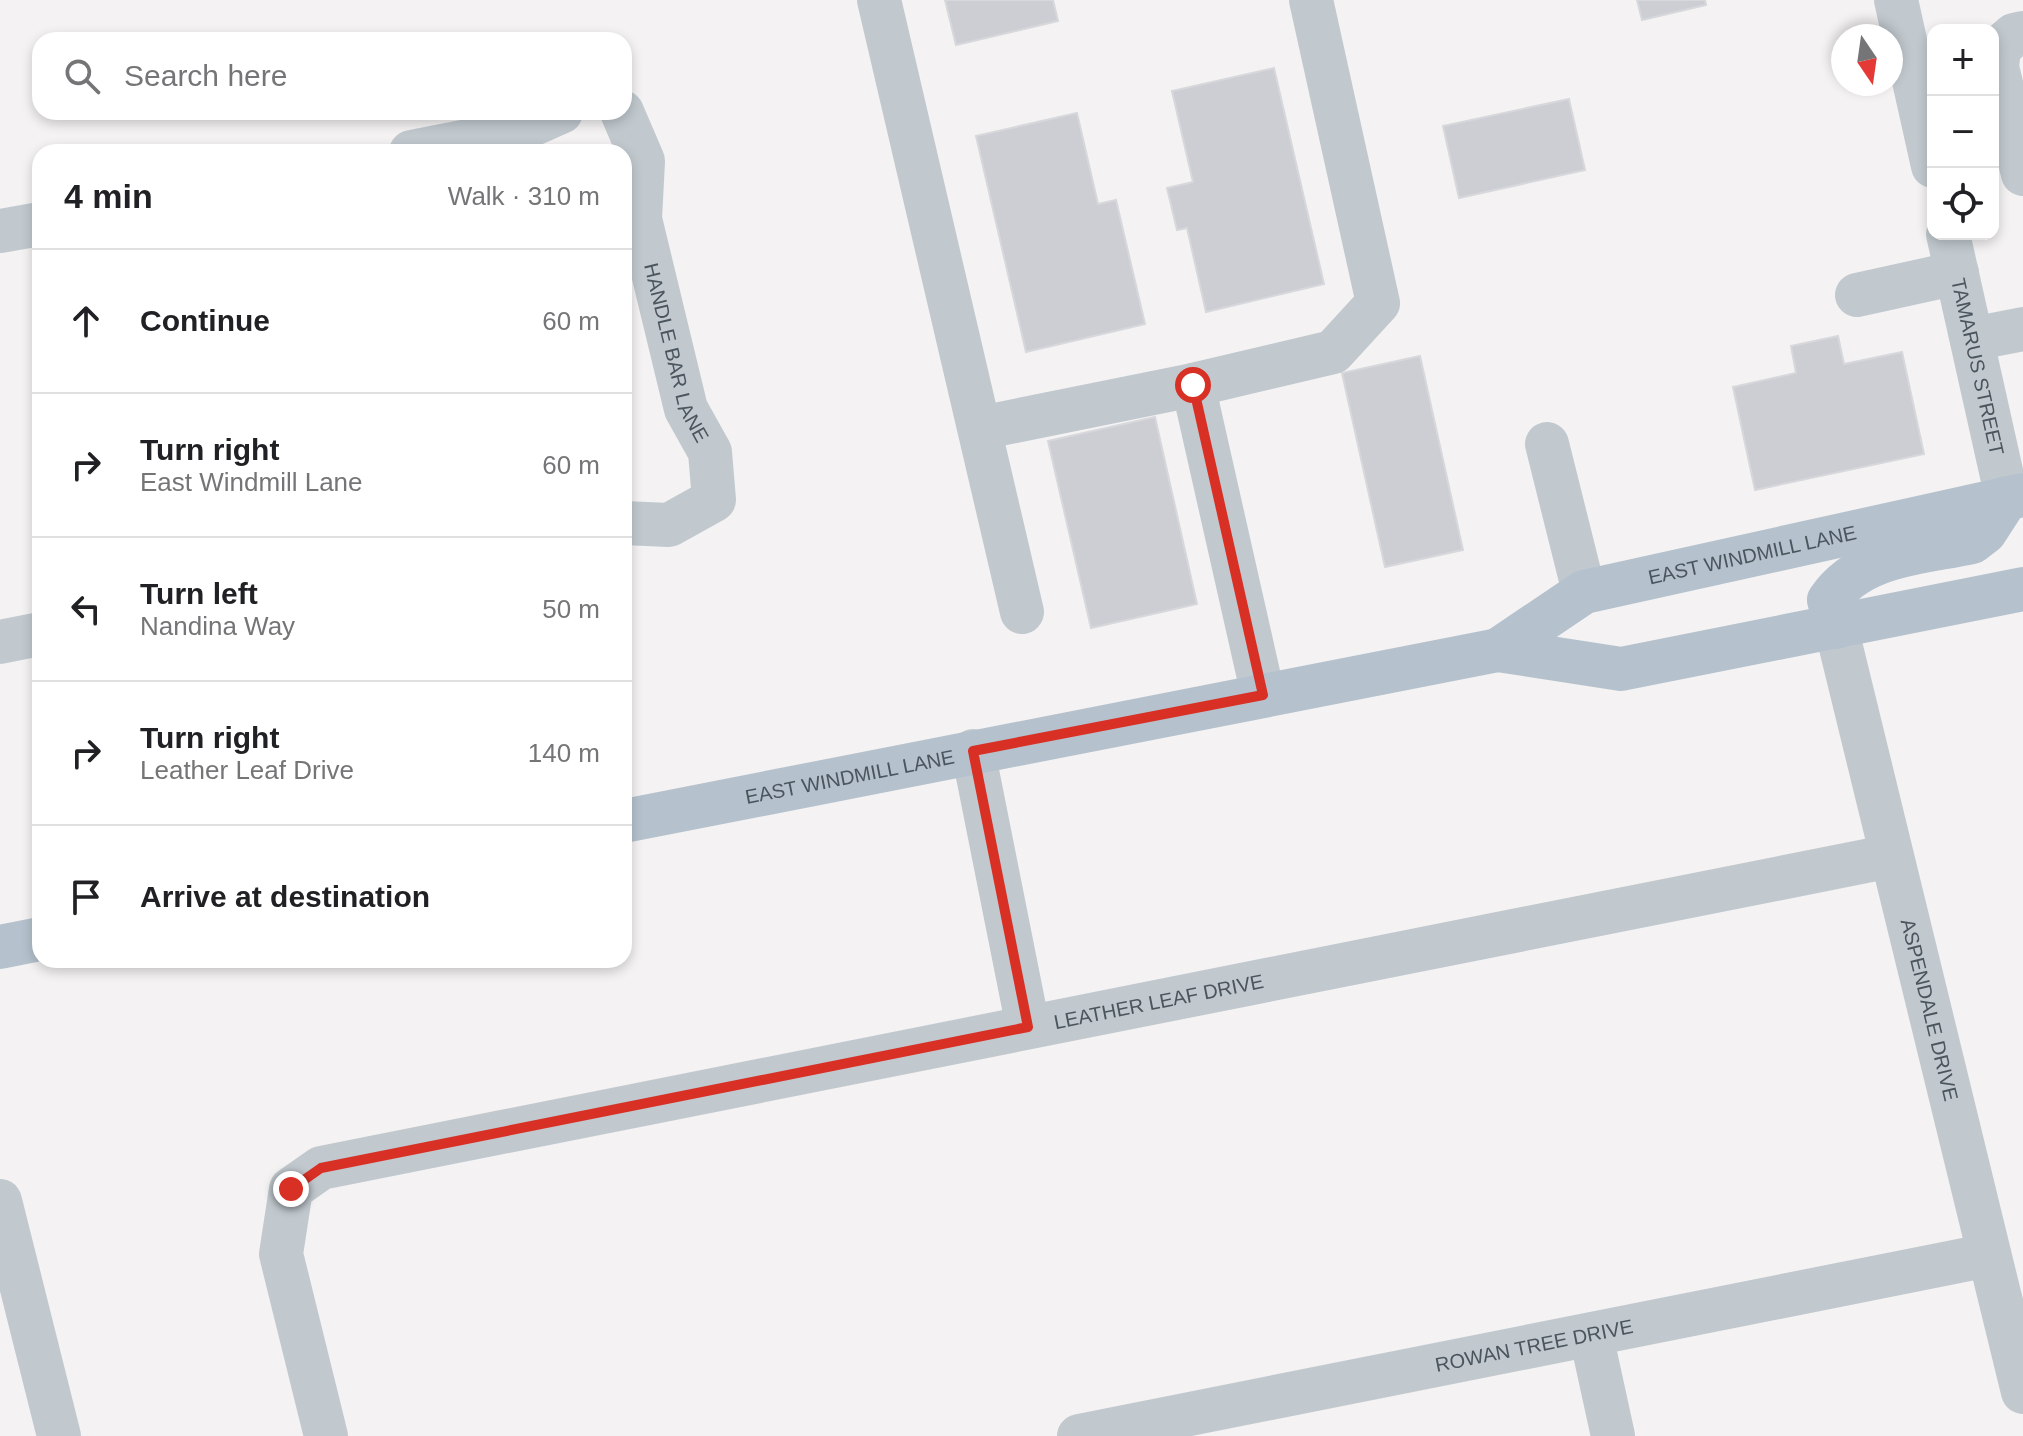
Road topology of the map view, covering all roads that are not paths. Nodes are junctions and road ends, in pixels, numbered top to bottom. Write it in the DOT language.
graph roads {
  1 [pos="879,0"];
  2 [pos="1311,0"];
  3 [pos="1896,0"];
  4 [pos="2023,33"];
  5 [pos="543,120"];
  6 [pos="625,120"];
  7 [pos="2002,127"];
  8 [pos="1927,134"];
  9 [pos="452,144"];
  10 [pos="2023,174"];
  11 [pos="32,225"];
  12 [pos="0,231"];
  13 [pos="1953,254"];
  14 [pos="1857,295"];
  15 [pos="2023,329"];
  16 [pos="1972,339"];
  17 [pos="1193,385"];
  18 [pos="980,428"];
  19 [pos="1547,444"];
  20 [pos="2015,496"];
  21 [pos="632,523"];
  22 [pos="2023,589"];
  23 [pos="1584,592"];
  24 [pos="1022,612"];
  25 [pos="1836,627"];
  26 [pos="32,636"];
  27 [pos="0,642"];
  28 [pos="1498,650"];
  29 [pos="1263,695"];
  30 [pos="973,751"];
  31 [pos="632,819"];
  32 [pos="1891,856"];
  33 [pos="32,941"];
  34 [pos="0,947"];
  35 [pos="1028,1027"];
  36 [pos="0,1201"];
  37 [pos="1989,1255"];
  38 [pos="1591,1335"];
  39 [pos="2023,1392"];
  40 [pos="1184,1426"];
  41 [pos="59,1436"];
  42 [pos="326,1436"];
  43 [pos="1079,1436"];
  44 [pos="1613,1436"];
  1 -- 18 [label="street"];
  2 -- 17 [label="street"];
  3 -- 8 [label="street"];
  4 -- 7 [label="street"];
  5 -- 9 [label="street"];
  6 -- 21 [label="street, HANDLE BAR LANE"];
  7 -- 10 [label="street"];
  11 -- 12 [label="street"];
  13 -- 14 [label="street"];
  13 -- 16 [label="street, TAMARUS STREET"];
  15 -- 16 [label="street"];
  16 -- 20 [label="street, TAMARUS STREET"];
  17 -- 18 [label="street"];
  17 -- 29 [label="street"];
  18 -- 24 [label="street"];
  19 -- 23 [label="street"];
  20 -- 23 [label="main road, EAST WINDMILL LANE"];
  20 -- 25 [label="main road"];
  22 -- 25 [label="main road, EAST WINDMILL LANE"];
  23 -- 28 [label="main road, EAST WINDMILL LANE"];
  25 -- 28 [label="main road, EAST WINDMILL LANE"];
  25 -- 32 [label="street, ASPENDALE DRIVE"];
  26 -- 27 [label="street"];
  28 -- 29 [label="main road, EAST WINDMILL LANE"];
  29 -- 30 [label="main road, EAST WINDMILL LANE"];
  30 -- 31 [label="main road, EAST WINDMILL LANE"];
  30 -- 35 [label="street"];
  32 -- 35 [label="street, LEATHER LEAF DRIVE"];
  32 -- 37 [label="street, ASPENDALE DRIVE"];
  33 -- 34 [label="main road"];
  35 -- 42 [label="street, LEATHER LEAF DRIVE"];
  36 -- 41 [label="street"];
  37 -- 38 [label="street, ROWAN TREE DRIVE"];
  37 -- 39 [label="street, ASPENDALE DRIVE"];
  38 -- 40 [label="street, ROWAN TREE DRIVE"];
  38 -- 44 [label="street"];
  40 -- 43 [label="street, ROWAN TREE DRIVE"];
}
